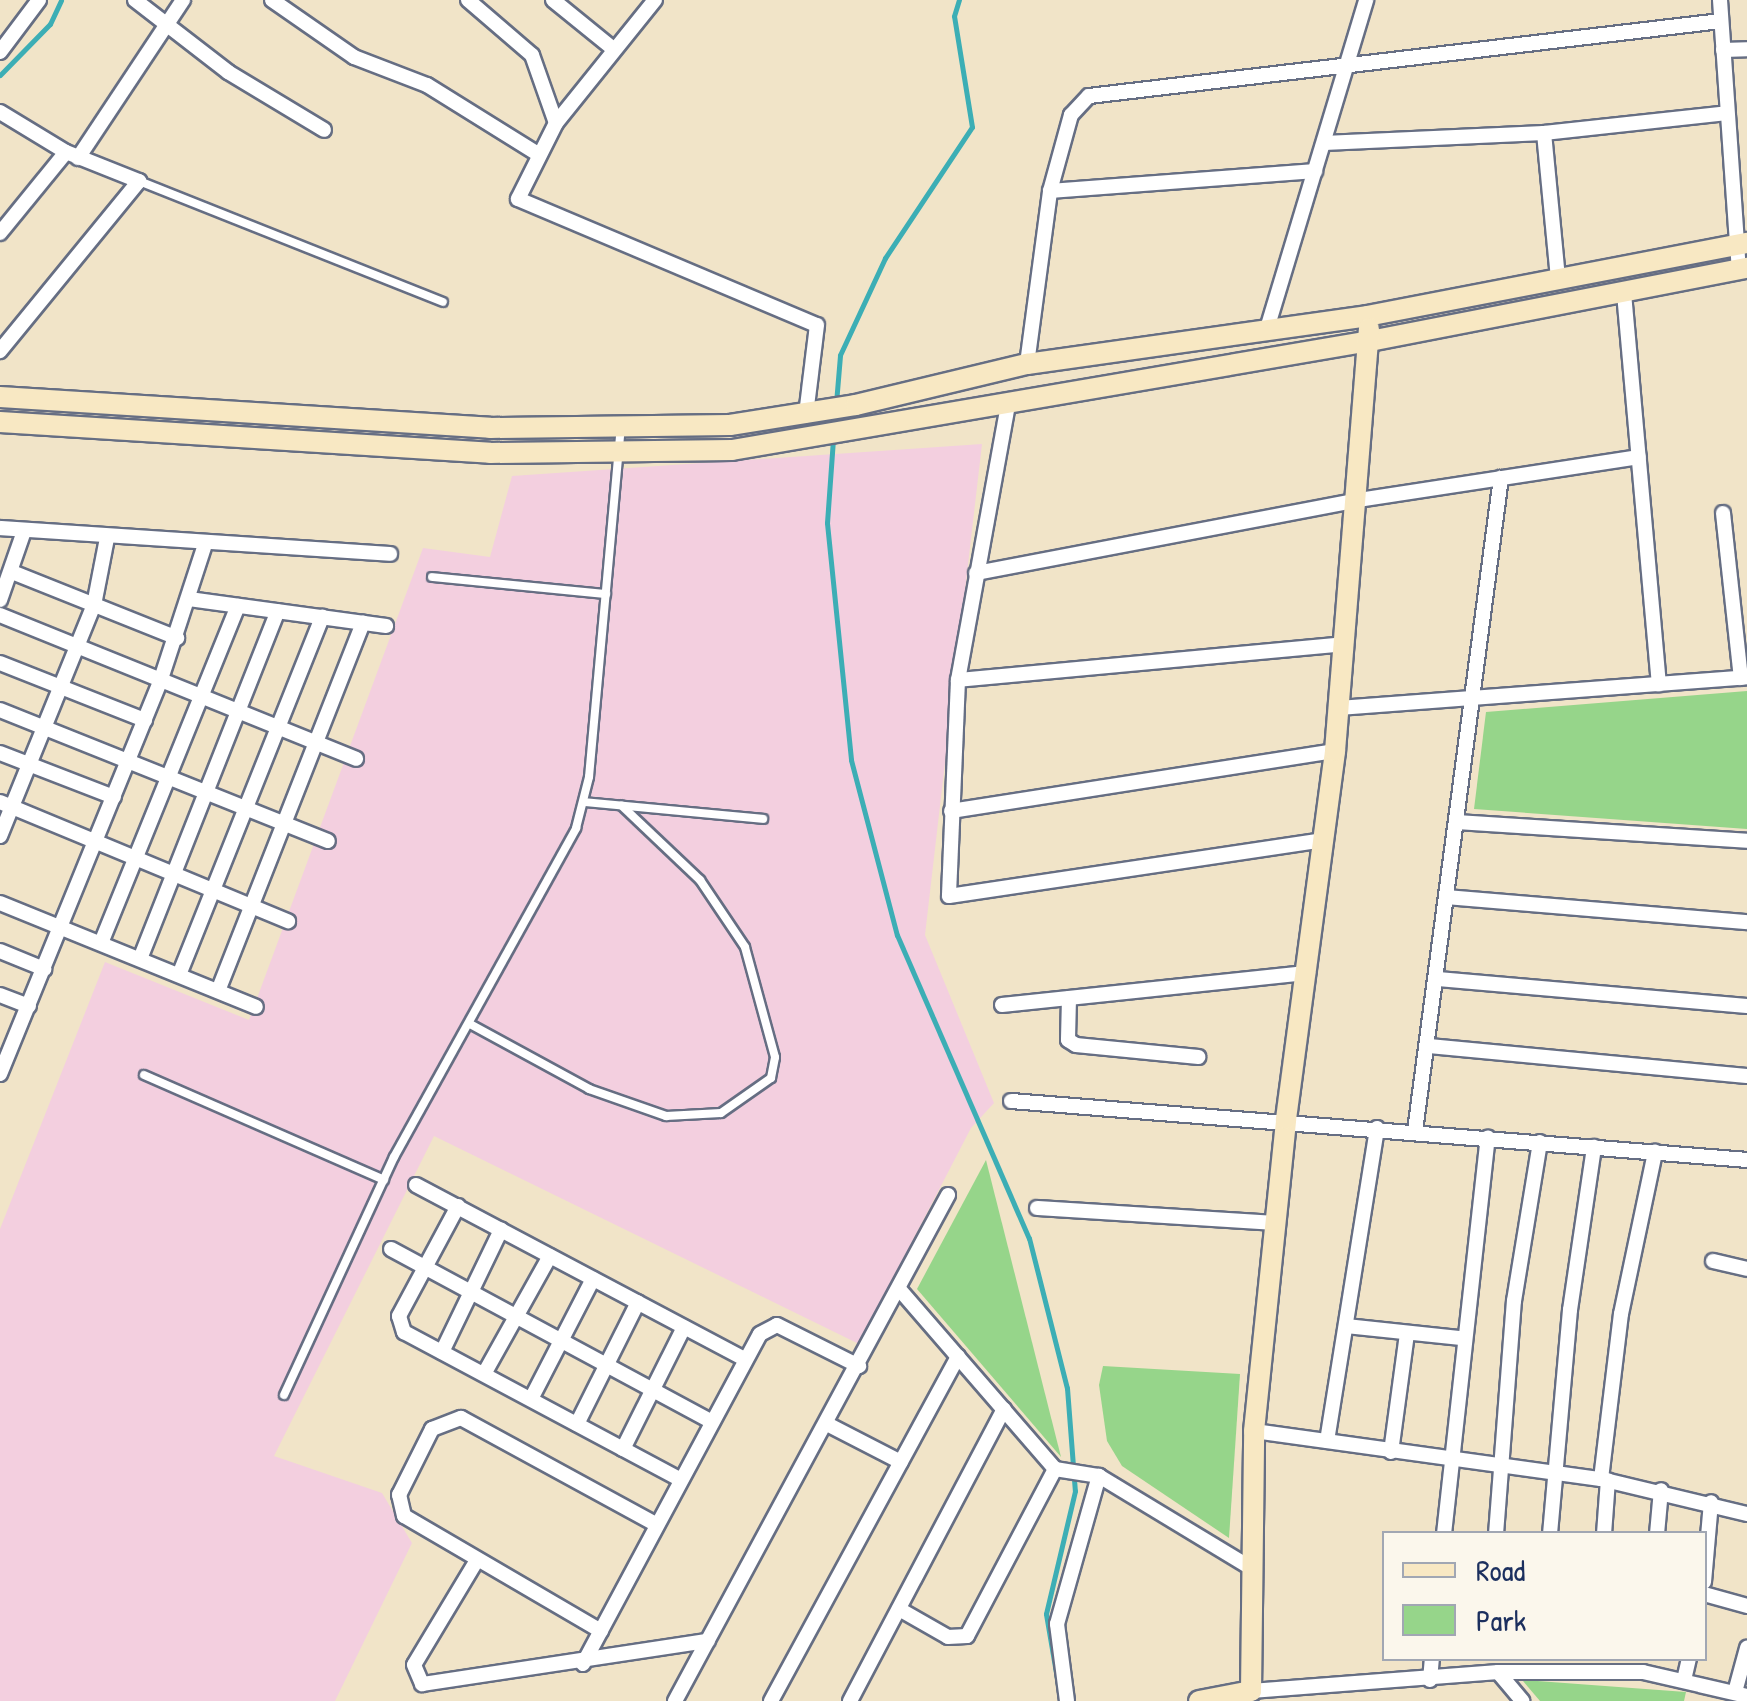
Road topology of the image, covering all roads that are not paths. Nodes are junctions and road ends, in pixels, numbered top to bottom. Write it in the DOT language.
graph roads {
  1 [pos="39,0"];
  2 [pos="135,0"];
  3 [pos="183,0"];
  4 [pos="272,0"];
  5 [pos="468,0"];
  6 [pos="553,0"];
  7 [pos="655,0"];
  8 [pos="1366,0"];
  9 [pos="1720,0"];
  10 [pos="0,22"];
  11 [pos="1721,22"];
  12 [pos="164,24"];
  13 [pos="16,32"];
  14 [pos="612,48"];
  15 [pos="1747,49"];
  16 [pos="1723,50"];
  17 [pos="0,52"];
  18 [pos="1348,68"];
  19 [pos="1726,113"];
  20 [pos="3,119"];
  21 [pos="556,123"];
  22 [pos="324,130"];
  23 [pos="1544,134"];
  24 [pos="1324,142"];
  25 [pos="538,154"];
  26 [pos="72,155"];
  27 [pos="1315,171"];
  28 [pos="139,181"];
  29 [pos="1050,191"];
  30 [pos="0,233"];
  31 [pos="1740,244"];
  32 [pos="1743,268"];
  33 [pos="1558,278"];
  34 [pos="1624,293"];
  35 [pos="443,302"];
  36 [pos="1368,316"];
  37 [pos="1266,332"];
  38 [pos="1370,342"];
  39 [pos="0,351"];
  40 [pos="1027,364"];
  41 [pos="0,397"];
  42 [pos="1008,406"];
  43 [pos="806,414"];
  44 [pos="0,422"];
  45 [pos="621,428"];
  46 [pos="619,452"];
  47 [pos="1639,457"];
  48 [pos="1501,478"];
  49 [pos="1358,500"];
  50 [pos="1723,514"];
  51 [pos="0,528"];
  52 [pos="24,530"];
  53 [pos="107,538"];
  54 [pos="205,544"];
  55 [pos="390,554"];
  56 [pos="12,572"];
  57 [pos="976,572"];
  58 [pos="432,577"];
  59 [pos="606,594"];
  60 [pos="188,599"];
  61 [pos="0,600"];
  62 [pos="94,605"];
  63 [pos="238,606"];
  64 [pos="278,611"];
  65 [pos="0,615"];
  66 [pos="322,617"];
  67 [pos="363,622"];
  68 [pos="386,626"];
  69 [pos="177,638"];
  70 [pos="1344,644"];
  71 [pos="77,646"];
  72 [pos="0,662"];
  73 [pos="1744,678"];
  74 [pos="161,679"];
  75 [pos="958,680"];
  76 [pos="1659,684"];
  77 [pos="60,686"];
  78 [pos="202,696"];
  79 [pos="1472,698"];
  80 [pos="1339,708"];
  81 [pos="0,710"];
  82 [pos="241,712"];
  83 [pos="145,720"];
  84 [pos="44,727"];
  85 [pos="280,728"];
  86 [pos="318,744"];
  87 [pos="1335,751"];
  88 [pos="0,752"];
  89 [pos="356,759"];
  90 [pos="128,761"];
  91 [pos="29,764"];
  92 [pos="169,777"];
  93 [pos="208,792"];
  94 [pos="114,797"];
  95 [pos="584,802"];
  96 [pos="6,805"];
  97 [pos="622,806"];
  98 [pos="247,808"];
  99 [pos="951,811"];
  100 [pos="763,819"];
  101 [pos="1456,822"];
  102 [pos="286,824"];
  103 [pos="0,836"];
  104 [pos="1324,840"];
  105 [pos="328,841"];
  106 [pos="1747,841"];
  107 [pos="96,842"];
  108 [pos="136,858"];
  109 [pos="175,874"];
  110 [pos="214,890"];
  111 [pos="1447,897"];
  112 [pos="0,903"];
  113 [pos="252,906"];
  114 [pos="288,921"];
  115 [pos="1747,922"];
  116 [pos="62,927"];
  117 [pos="101,943"];
  118 [pos="0,950"];
  119 [pos="140,959"];
  120 [pos="44,969"];
  121 [pos="1308,973"];
  122 [pos="179,975"];
  123 [pos="1438,979"];
  124 [pos="218,991"];
  125 [pos="0,995"];
  126 [pos="1069,998"];
  127 [pos="29,1006"];
  128 [pos="1002,1006"];
  129 [pos="1747,1006"];
  130 [pos="256,1007"];
  131 [pos="470,1024"];
  132 [pos="6,1042"];
  133 [pos="1430,1046"];
  134 [pos="1198,1056"];
  135 [pos="0,1074"];
  136 [pos="144,1076"];
  137 [pos="1747,1076"];
  138 [pos="1011,1101"];
  139 [pos="1286,1119"];
  140 [pos="1377,1128"];
  141 [pos="1415,1131"];
  142 [pos="1488,1137"];
  143 [pos="1540,1142"];
  144 [pos="1594,1147"];
  145 [pos="1655,1152"];
  146 [pos="1747,1160"];
  147 [pos="384,1180"];
  148 [pos="416,1185"];
  149 [pos="948,1195"];
  150 [pos="458,1206"];
  151 [pos="1036,1208"];
  152 [pos="1276,1223"];
  153 [pos="502,1230"];
  154 [pos="391,1250"];
  155 [pos="550,1256"];
  156 [pos="1714,1261"];
  157 [pos="424,1268"];
  158 [pos="1747,1269"];
  159 [pos="593,1279"];
  160 [pos="900,1290"];
  161 [pos="470,1292"];
  162 [pos="638,1302"];
  163 [pos="516,1316"];
  164 [pos="1346,1326"];
  165 [pos="684,1327"];
  166 [pos="1407,1333"];
  167 [pos="1461,1338"];
  168 [pos="560,1340"];
  169 [pos="442,1352"];
  170 [pos="958,1356"];
  171 [pos="745,1359"];
  172 [pos="607,1365"];
  173 [pos="858,1366"];
  174 [pos="484,1374"];
  175 [pos="653,1390"];
  176 [pos="284,1394"];
  177 [pos="531,1400"];
  178 [pos="1004,1409"];
  179 [pos="710,1421"];
  180 [pos="577,1424"];
  181 [pos="827,1424"];
  182 [pos="1254,1431"];
  183 [pos="1328,1442"];
  184 [pos="622,1449"];
  185 [pos="1391,1452"];
  186 [pos="901,1462"];
  187 [pos="1450,1462"];
  188 [pos="1502,1466"];
  189 [pos="1067,1470"];
  190 [pos="1100,1476"];
  191 [pos="1554,1476"];
  192 [pos="681,1480"];
  193 [pos="1605,1480"];
  194 [pos="1661,1490"];
  195 [pos="1711,1502"];
  196 [pos="1747,1514"];
  197 [pos="657,1525"];
  198 [pos="1444,1531"];
  199 [pos="1496,1531"];
  200 [pos="1550,1531"];
  201 [pos="1604,1531"];
  202 [pos="1657,1531"];
  203 [pos="1707,1548"];
  204 [pos="476,1560"];
  205 [pos="1251,1568"];
  206 [pos="1707,1595"];
  207 [pos="1747,1606"];
  208 [pos="898,1609"];
  209 [pos="601,1631"];
  210 [pos="708,1640"];
  211 [pos="1747,1648"];
  212 [pos="1432,1661"];
  213 [pos="1688,1661"];
  214 [pos="584,1664"];
  215 [pos="1541,1665"];
  216 [pos="1594,1665"];
  217 [pos="1644,1665"];
  218 [pos="1490,1668"];
  219 [pos="1430,1680"];
  220 [pos="1684,1680"];
  221 [pos="1704,1682"];
  222 [pos="1741,1694"];
  223 [pos="1256,1696"];
  224 [pos="675,1701"];
  225 [pos="771,1701"];
  226 [pos="850,1701"];
  227 [pos="1068,1701"];
  228 [pos="1199,1701"];
  229 [pos="1522,1701"];
  230 [pos="1699,1701"];
  1 -- 13 [label="street"];
  2 -- 12 [label="street"];
  3 -- 12 [label="street"];
  4 -- 25 [label="street"];
  5 -- 21 [label="street"];
  6 -- 14 [label="street"];
  7 -- 14 [label="street"];
  8 -- 18 [label="street"];
  9 -- 11 [label="street"];
  10 -- 13 [label="street"];
  11 -- 16 [label="street"];
  11 -- 18 [label="street"];
  12 -- 22 [label="street"];
  12 -- 26 [label="street"];
  13 -- 17 [label="street"];
  14 -- 21 [label="street"];
  15 -- 16 [label="street"];
  16 -- 19 [label="street"];
  18 -- 24 [label="street"];
  18 -- 29 [label="street"];
  19 -- 23 [label="street"];
  19 -- 31 [label="street"];
  20 -- 26 [label="street"];
  21 -- 25 [label="street"];
  23 -- 24 [label="street"];
  23 -- 33 [label="street"];
  24 -- 27 [label="street"];
  25 -- 43 [label="street"];
  26 -- 28 [label="street"];
  26 -- 30 [label="street"];
  27 -- 29 [label="street"];
  27 -- 37 [label="street"];
  28 -- 35 [label="lane"];
  28 -- 39 [label="street"];
  29 -- 40 [label="street"];
  31 -- 32 [label="street"];
  31 -- 33 [label="main road"];
  32 -- 34 [label="main road"];
  33 -- 36 [label="main road"];
  34 -- 38 [label="main road"];
  34 -- 47 [label="street"];
  36 -- 37 [label="main road"];
  36 -- 38 [label="main road"];
  37 -- 40 [label="main road"];
  38 -- 42 [label="main road"];
  38 -- 49 [label="main road"];
  40 -- 43 [label="main road"];
  41 -- 45 [label="main road"];
  42 -- 46 [label="main road"];
  42 -- 57 [label="street"];
  43 -- 45 [label="main road"];
  44 -- 46 [label="main road"];
  45 -- 46 [label="lane"];
  46 -- 59 [label="lane"];
  47 -- 48 [label="street"];
  47 -- 76 [label="street"];
  48 -- 49 [label="street"];
  48 -- 79 [label="street"];
  49 -- 57 [label="street"];
  49 -- 70 [label="main road"];
  50 -- 73 [label="street"];
  51 -- 52 [label="street"];
  52 -- 53 [label="street"];
  52 -- 56 [label="street"];
  53 -- 54 [label="street"];
  53 -- 62 [label="street"];
  54 -- 55 [label="street"];
  54 -- 60 [label="street"];
  56 -- 61 [label="street"];
  56 -- 62 [label="street"];
  57 -- 75 [label="street"];
  58 -- 59 [label="lane"];
  59 -- 95 [label="lane"];
  60 -- 63 [label="street"];
  60 -- 69 [label="street"];
  62 -- 69 [label="street"];
  62 -- 71 [label="street"];
  63 -- 64 [label="street"];
  63 -- 78 [label="street"];
  64 -- 66 [label="street"];
  64 -- 82 [label="street"];
  65 -- 71 [label="street"];
  66 -- 67 [label="street"];
  66 -- 85 [label="street"];
  67 -- 68 [label="street"];
  67 -- 86 [label="street"];
  69 -- 74 [label="street"];
  70 -- 75 [label="street"];
  70 -- 80 [label="main road"];
  71 -- 74 [label="street"];
  71 -- 77 [label="street"];
  72 -- 77 [label="street"];
  73 -- 76 [label="street"];
  74 -- 78 [label="street"];
  74 -- 83 [label="street"];
  75 -- 99 [label="street"];
  76 -- 79 [label="street"];
  77 -- 83 [label="street"];
  77 -- 84 [label="street"];
  78 -- 82 [label="street"];
  78 -- 92 [label="street"];
  79 -- 80 [label="street"];
  79 -- 101 [label="street"];
  80 -- 87 [label="main road"];
  81 -- 84 [label="street"];
  82 -- 85 [label="street"];
  82 -- 93 [label="street"];
  83 -- 90 [label="street"];
  84 -- 90 [label="street"];
  84 -- 91 [label="street"];
  85 -- 86 [label="street"];
  85 -- 98 [label="street"];
  86 -- 89 [label="street"];
  86 -- 102 [label="street"];
  87 -- 99 [label="street"];
  87 -- 104 [label="main road"];
  88 -- 91 [label="street"];
  90 -- 92 [label="street"];
  90 -- 94 [label="street"];
  91 -- 94 [label="street"];
  91 -- 96 [label="street"];
  92 -- 93 [label="street"];
  92 -- 108 [label="street"];
  93 -- 98 [label="street"];
  93 -- 109 [label="street"];
  94 -- 107 [label="street"];
  95 -- 97 [label="lane"];
  95 -- 131 [label="lane"];
  96 -- 103 [label="street"];
  96 -- 107 [label="street"];
  97 -- 100 [label="lane"];
  97 -- 131 [label="lane"];
  98 -- 102 [label="street"];
  98 -- 110 [label="street"];
  99 -- 104 [label="street"];
  101 -- 106 [label="street"];
  101 -- 111 [label="street"];
  102 -- 105 [label="street"];
  102 -- 113 [label="street"];
  104 -- 121 [label="main road"];
  107 -- 108 [label="street"];
  107 -- 116 [label="street"];
  108 -- 109 [label="street"];
  108 -- 117 [label="street"];
  109 -- 110 [label="street"];
  109 -- 119 [label="street"];
  110 -- 113 [label="street"];
  110 -- 122 [label="street"];
  111 -- 115 [label="street"];
  111 -- 123 [label="street"];
  112 -- 116 [label="street"];
  113 -- 114 [label="street"];
  113 -- 124 [label="street"];
  116 -- 117 [label="street"];
  116 -- 120 [label="street"];
  117 -- 119 [label="street"];
  118 -- 120 [label="street"];
  119 -- 122 [label="street"];
  120 -- 127 [label="street"];
  121 -- 126 [label="street"];
  121 -- 139 [label="main road"];
  122 -- 124 [label="street"];
  123 -- 129 [label="street"];
  123 -- 133 [label="street"];
  124 -- 130 [label="street"];
  125 -- 127 [label="street"];
  126 -- 128 [label="street"];
  126 -- 134 [label="street"];
  127 -- 132 [label="street"];
  131 -- 147 [label="lane"];
  132 -- 135 [label="street"];
  133 -- 137 [label="street"];
  133 -- 141 [label="street"];
  136 -- 147 [label="lane"];
  138 -- 139 [label="street"];
  139 -- 140 [label="street"];
  139 -- 152 [label="main road"];
  140 -- 141 [label="street"];
  140 -- 164 [label="street"];
  141 -- 142 [label="street"];
  142 -- 143 [label="street"];
  142 -- 167 [label="street"];
  143 -- 144 [label="street"];
  143 -- 188 [label="street"];
  144 -- 145 [label="street"];
  144 -- 191 [label="street"];
  145 -- 146 [label="street"];
  145 -- 193 [label="street"];
  147 -- 176 [label="lane"];
  148 -- 150 [label="street"];
  149 -- 160 [label="street"];
  150 -- 153 [label="street"];
  150 -- 157 [label="street"];
  151 -- 152 [label="street"];
  152 -- 182 [label="main road"];
  153 -- 155 [label="street"];
  153 -- 161 [label="street"];
  154 -- 157 [label="street"];
  155 -- 159 [label="street"];
  155 -- 163 [label="street"];
  156 -- 158 [label="street"];
  157 -- 161 [label="street"];
  157 -- 169 [label="street"];
  159 -- 162 [label="street"];
  159 -- 168 [label="street"];
  160 -- 170 [label="street"];
  160 -- 173 [label="street"];
  161 -- 163 [label="street"];
  161 -- 169 [label="street"];
  162 -- 165 [label="street"];
  162 -- 172 [label="street"];
  163 -- 168 [label="street"];
  163 -- 174 [label="street"];
  164 -- 166 [label="street"];
  164 -- 183 [label="street"];
  165 -- 171 [label="street"];
  165 -- 175 [label="street"];
  166 -- 167 [label="street"];
  166 -- 185 [label="street"];
  167 -- 187 [label="street"];
  168 -- 172 [label="street"];
  168 -- 177 [label="street"];
  169 -- 174 [label="street"];
  170 -- 178 [label="street"];
  170 -- 186 [label="street"];
  171 -- 173 [label="street"];
  171 -- 179 [label="street"];
  172 -- 175 [label="street"];
  172 -- 180 [label="street"];
  173 -- 181 [label="street"];
  174 -- 177 [label="street"];
  175 -- 179 [label="street"];
  175 -- 184 [label="street"];
  177 -- 180 [label="street"];
  178 -- 189 [label="street"];
  178 -- 208 [label="street"];
  179 -- 192 [label="street"];
  180 -- 184 [label="street"];
  181 -- 186 [label="street"];
  181 -- 210 [label="street"];
  182 -- 183 [label="street"];
  182 -- 205 [label="main road"];
  183 -- 185 [label="street"];
  184 -- 192 [label="street"];
  185 -- 187 [label="street"];
  186 -- 225 [label="street"];
  187 -- 188 [label="street"];
  187 -- 198 [label="street"];
  188 -- 191 [label="street"];
  188 -- 199 [label="street"];
  189 -- 190 [label="street"];
  189 -- 208 [label="street"];
  190 -- 205 [label="street"];
  190 -- 227 [label="street"];
  191 -- 193 [label="street"];
  191 -- 200 [label="street"];
  192 -- 197 [label="street"];
  193 -- 194 [label="street"];
  193 -- 201 [label="street"];
  194 -- 195 [label="street"];
  194 -- 202 [label="street"];
  195 -- 196 [label="street"];
  195 -- 203 [label="street"];
  197 -- 204 [label="street"];
  197 -- 209 [label="street"];
  204 -- 209 [label="street"];
  204 -- 214 [label="street"];
  205 -- 223 [label="main road"];
  206 -- 207 [label="street"];
  208 -- 226 [label="street"];
  209 -- 214 [label="street"];
  210 -- 214 [label="street"];
  210 -- 224 [label="street"];
  211 -- 222 [label="street"];
  212 -- 219 [label="street"];
  213 -- 220 [label="street"];
  215 -- 216 [label="street"];
  215 -- 218 [label="street"];
  216 -- 217 [label="street"];
  217 -- 220 [label="street"];
  218 -- 219 [label="street"];
  218 -- 229 [label="street"];
  219 -- 223 [label="street"];
  220 -- 221 [label="street"];
  221 -- 222 [label="street"];
  221 -- 230 [label="street"];
  223 -- 228 [label="main road"];
}
